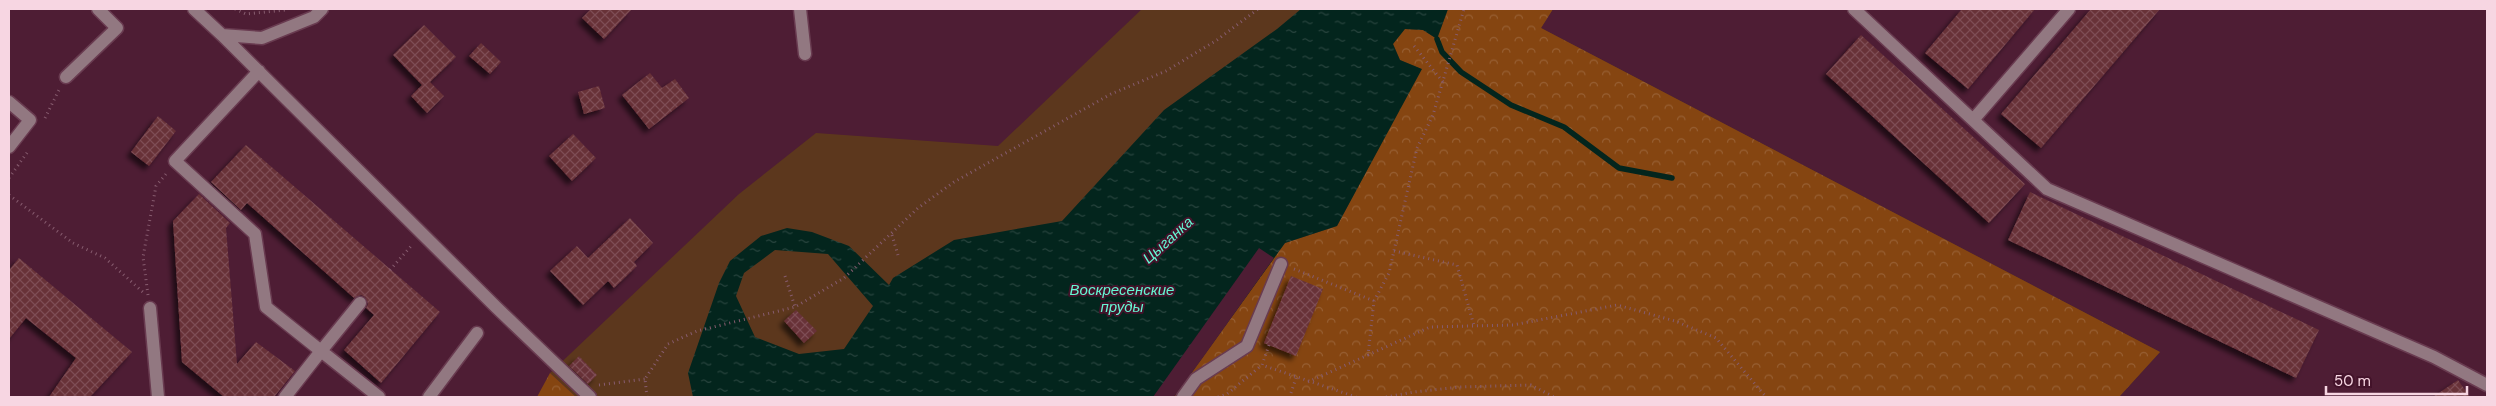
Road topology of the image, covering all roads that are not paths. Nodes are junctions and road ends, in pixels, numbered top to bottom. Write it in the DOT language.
graph roads {
  1 [pos="98,9"];
  2 [pos="194,9"];
  3 [pos="322,9"];
  4 [pos="800,9"];
  5 [pos="1854,9"];
  6 [pos="2069,9"];
  7 [pos="222,35"];
  8 [pos="805,54"];
  9 [pos="259,71"];
  10 [pos="66,77"];
  11 [pos="9,102"];
  12 [pos="1973,120"];
  13 [pos="9,147"];
  14 [pos="1281,264"];
  15 [pos="149,302"];
  16 [pos="360,303"];
  17 [pos="477,333"];
  18 [pos="321,351"];
  19 [pos="2487,385"];
  20 [pos="595,394"];
  21 [pos="158,397"];
  22 [pos="285,397"];
  23 [pos="379,397"];
  24 [pos="429,397"];
  25 [pos="1183,397"];
  1 -- 10 [label="street"];
  2 -- 7 [label="street"];
  3 -- 7 [label="street"];
  4 -- 8 [label="street"];
  5 -- 12 [label="street"];
  6 -- 12 [label="street"];
  7 -- 9 [label="street"];
  9 -- 18 [label="street"];
  9 -- 20 [label="street"];
  11 -- 13 [label="street"];
  12 -- 19 [label="street"];
  14 -- 25 [label="street"];
  15 -- 21 [label="street"];
  16 -- 18 [label="street"];
  17 -- 24 [label="street"];
  18 -- 22 [label="street"];
  18 -- 23 [label="street"];
}
